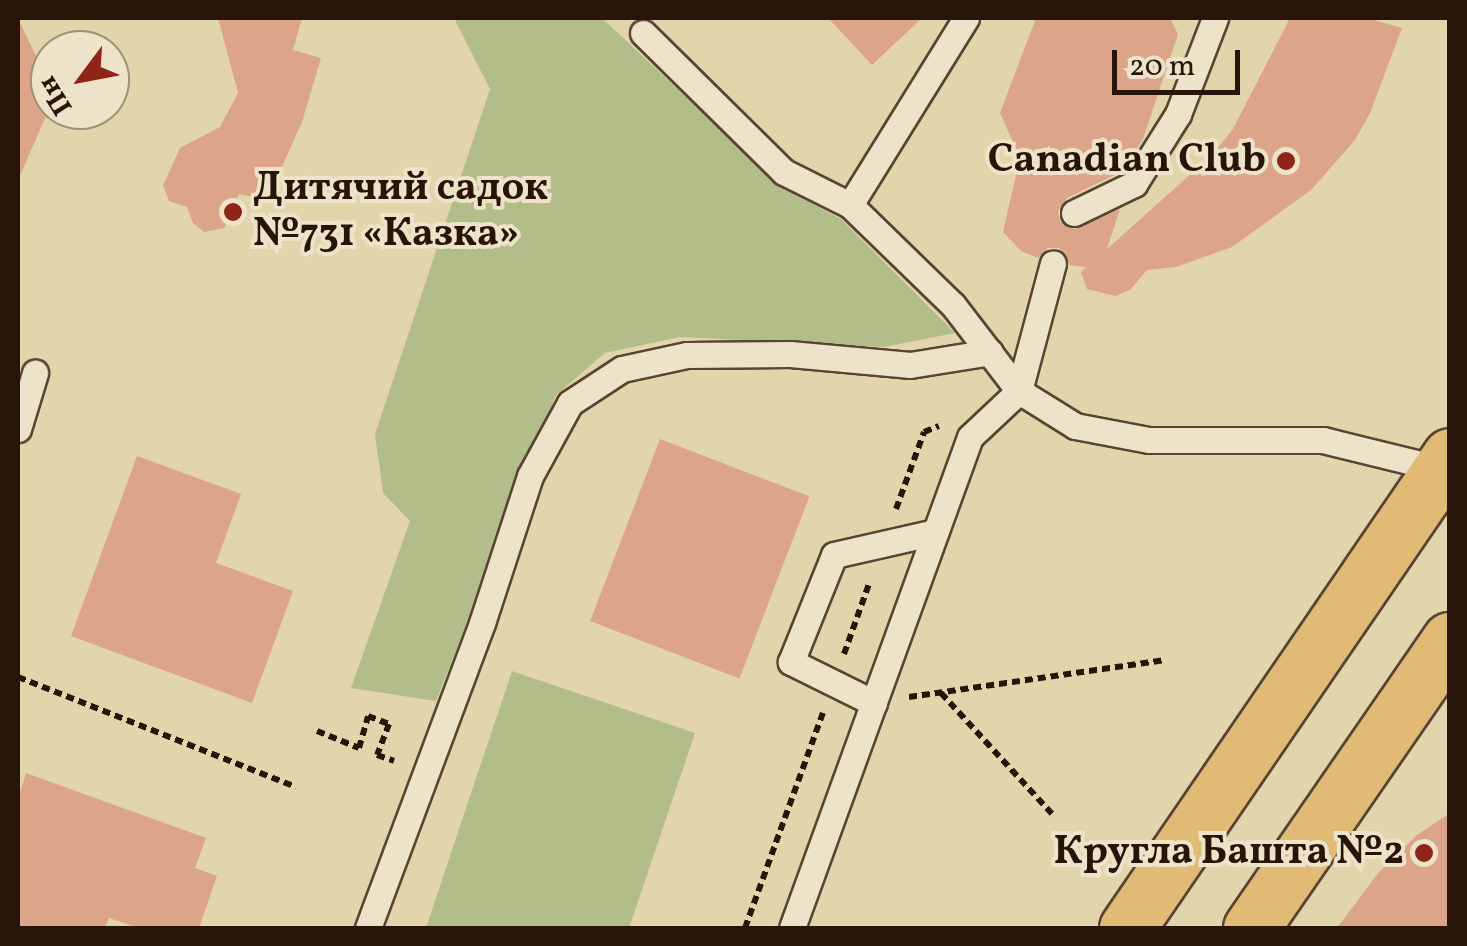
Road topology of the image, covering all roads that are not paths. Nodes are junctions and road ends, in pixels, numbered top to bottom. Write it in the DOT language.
graph roads {
  1 [pos="966,18"];
  2 [pos="1215,18"];
  3 [pos="643,33"];
  4 [pos="850,205"];
  5 [pos="1074,213"];
  6 [pos="1053,263"];
  7 [pos="990,352"];
  8 [pos="35,373"];
  9 [pos="1019,391"];
  10 [pos="18,430"];
  11 [pos="1445,463"];
  12 [pos="935,532"];
  13 [pos="1450,640"];
  14 [pos="874,702"];
  15 [pos="368,928"];
  16 [pos="792,928"];
  17 [pos="1127,928"];
  18 [pos="1251,928"];
  1 -- 4 [label="lane"];
  2 -- 5 [label="lane"];
  3 -- 4 [label="lane"];
  4 -- 7 [label="lane"];
  6 -- 9 [label="lane"];
  7 -- 9 [label="lane"];
  7 -- 15 [label="lane"];
  8 -- 10 [label="lane"];
  9 -- 11 [label="lane"];
  9 -- 12 [label="lane"];
  11 -- 17 [label="main road"];
  12 -- 14 [label="lane"];
  12 -- 14 [label="lane"];
  13 -- 18 [label="main road"];
  14 -- 16 [label="lane"];
}
